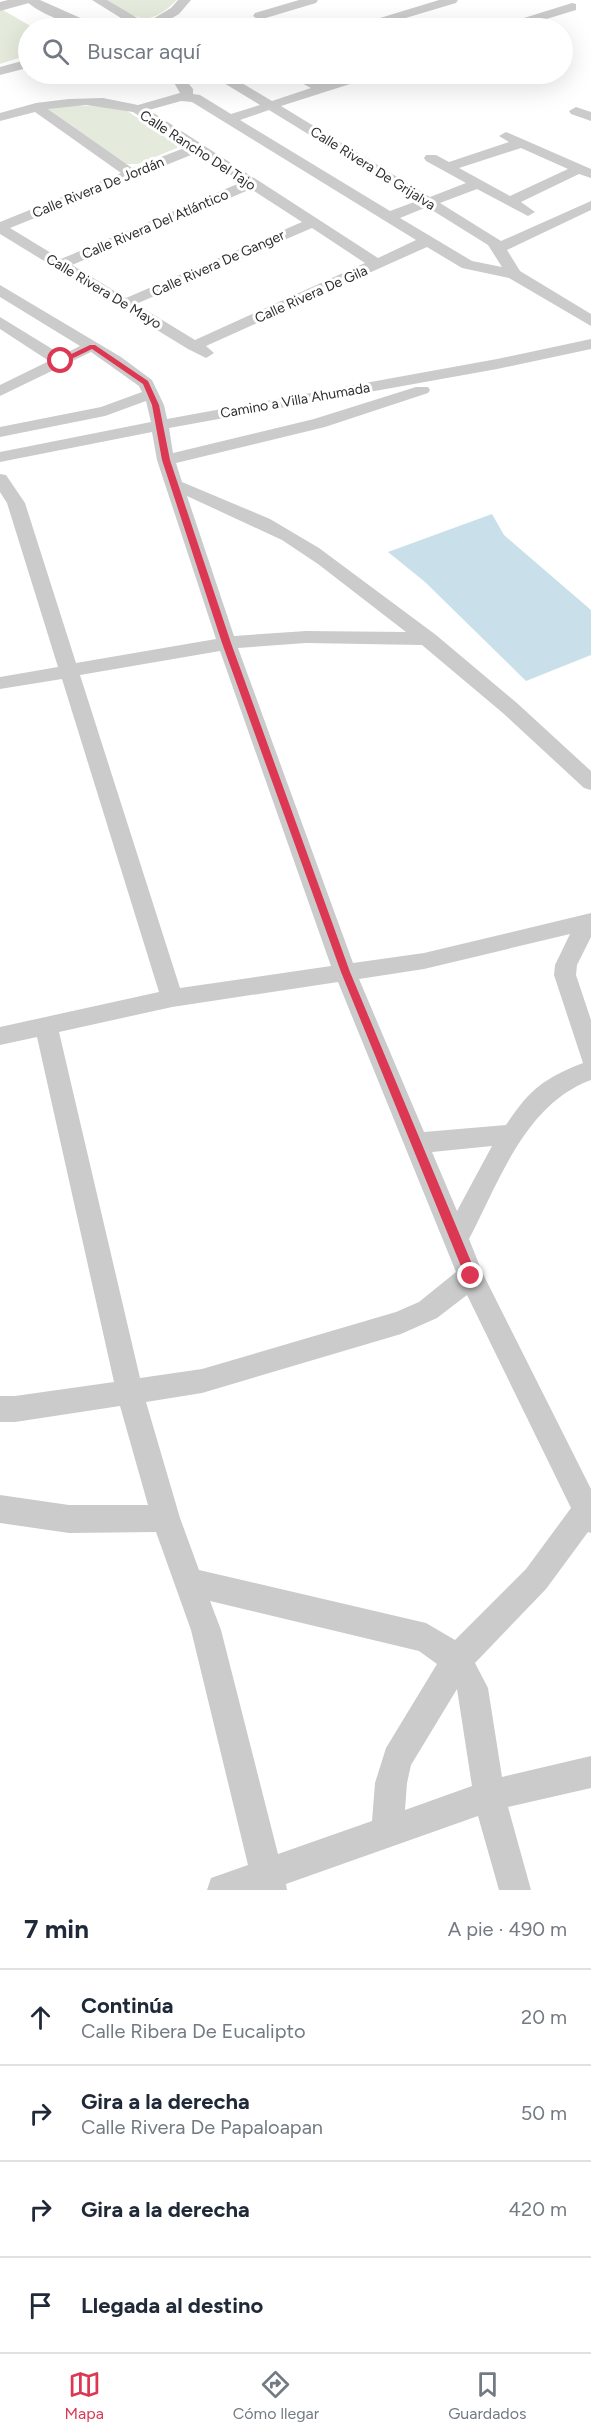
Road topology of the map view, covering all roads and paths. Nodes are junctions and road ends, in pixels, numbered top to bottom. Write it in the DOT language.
graph roads {
  1 [pos="24,0"];
  2 [pos="31,0"];
  3 [pos="98,0"];
  4 [pos="184,0"];
  5 [pos="269,0"];
  6 [pos="312,0"];
  7 [pos="452,0"];
  8 [pos="556,0"];
  9 [pos="0,7"];
  10 [pos="67,18"];
  11 [pos="129,18"];
  12 [pos="163,18"];
  13 [pos="257,18"];
  14 [pos="259,18"];
  15 [pos="394,18"];
  16 [pos="545,18"];
  17 [pos="18,65"];
  18 [pos="0,71"];
  19 [pos="182,84"];
  20 [pos="236,84"];
  21 [pos="314,84"];
  22 [pos="334,84"];
  23 [pos="321,88"];
  24 [pos="187,97"];
  25 [pos="271,105"];
  26 [pos="36,107"];
  27 [pos="138,109"];
  28 [pos="576,111"];
  29 [pos="0,117"];
  30 [pos="591,117"];
  31 [pos="229,119"];
  32 [pos="506,136"];
  33 [pos="521,143"];
  34 [pos="195,148"];
  35 [pos="431,158"];
  36 [pos="448,167"];
  37 [pos="585,171"];
  38 [pos="131,174"];
  39 [pos="250,184"];
  40 [pos="478,184"];
  41 [pos="430,202"];
  42 [pos="509,202"];
  43 [pos="591,206"];
  44 [pos="528,212"];
  45 [pos="388,217"];
  46 [pos="311,223"];
  47 [pos="0,227"];
  48 [pos="427,241"];
  49 [pos="499,248"];
  50 [pos="61,264"];
  51 [pos="377,264"];
  52 [pos="514,274"];
  53 [pos="0,290"];
  54 [pos="126,303"];
  55 [pos="591,321"];
  56 [pos="0,322"];
  57 [pos="591,344"];
  58 [pos="92,346"];
  59 [pos="194,346"];
  60 [pos="208,355"];
  61 [pos="61,361"];
  62 [pos="497,364"];
  63 [pos="0,391"];
  64 [pos="151,394"];
  65 [pos="160,425"];
  66 [pos="0,432"];
  67 [pos="0,457"];
  68 [pos="166,460"];
  69 [pos="0,479"];
  70 [pos="176,486"];
  71 [pos="429,639"];
  72 [pos="227,643"];
  73 [pos="68,672"];
  74 [pos="0,683"];
  75 [pos="591,783"];
  76 [pos="589,922"];
  77 [pos="345,972"];
  78 [pos="172,999"];
  79 [pos="46,1027"];
  80 [pos="0,1036"];
  81 [pos="591,1057"];
  82 [pos="591,1070"];
  83 [pos="512,1134"];
  84 [pos="417,1143"];
  85 [pos="456,1238"];
  86 [pos="471,1276"];
  87 [pos="130,1393"];
  88 [pos="0,1408"];
  89 [pos="0,1509"];
  90 [pos="589,1514"];
  91 [pos="166,1518"];
  92 [pos="191,1582"];
  93 [pos="457,1660"];
  94 [pos="591,1772"];
  95 [pos="489,1796"];
  96 [pos="387,1832"];
  97 [pos="269,1881"];
  98 [pos="223,1890"];
  99 [pos="515,1890"];
  1 -- 9 [label="street"];
  2 -- 10 [label="street"];
  3 -- 11 [label="street"];
  4 -- 12 [label="street"];
  5 -- 13 [label="street"];
  6 -- 14 [label="street"];
  7 -- 15 [label="street"];
  8 -- 16 [label="street"];
  17 -- 18 [label="street"];
  19 -- 24 [label="street"];
  20 -- 25 [label="street, Calle Rivera De Grijalva"];
  21 -- 23 [label="street"];
  22 -- 23 [label="street"];
  23 -- 25 [label="street"];
  24 -- 27 [label="street"];
  24 -- 31 [label="street"];
  25 -- 31 [label="street"];
  25 -- 41 [label="street, Calle Rivera De Grijalva"];
  26 -- 27 [label="street, Calle Rancho Del Tajo"];
  26 -- 29 [label="street, Calle Rancho Del Tajo"];
  26 -- 38 [label="street"];
  27 -- 34 [label="street, Calle Rancho Del Tajo"];
  28 -- 30 [label="street"];
  31 -- 45 [label="street"];
  32 -- 33 [label="street"];
  33 -- 36 [label="street"];
  33 -- 37 [label="street"];
  34 -- 38 [label="street, Calle Rivera De Jordán"];
  34 -- 39 [label="street, Calle Rancho Del Tajo"];
  35 -- 36 [label="street"];
  36 -- 40 [label="street"];
  37 -- 42 [label="street"];
  38 -- 47 [label="street, Calle Rivera De Jordán"];
  39 -- 46 [label="street, Calle Rancho Del Tajo"];
  39 -- 50 [label="street, Calle Rivera Del Atlántico"];
  40 -- 41 [label="street"];
  40 -- 42 [label="street"];
  41 -- 45 [label="street"];
  41 -- 49 [label="street, Calle Rivera De Grijalva"];
  42 -- 44 [label="street"];
  43 -- 49 [label="street"];
  45 -- 48 [label="street"];
  46 -- 51 [label="street, Calle Rancho Del Tajo"];
  46 -- 54 [label="street, Calle Rivera De Ganger"];
  47 -- 50 [label="street, Calle Rivera De Mayo"];
  48 -- 51 [label="street, Calle Rivera De Gila"];
  48 -- 52 [label="street"];
  49 -- 52 [label="street, Calle Rivera De Grijalva"];
  50 -- 54 [label="street, Calle Rivera De Mayo"];
  51 -- 59 [label="street, Calle Rivera De Gila"];
  52 -- 55 [label="street"];
  53 -- 58 [label="street"];
  54 -- 59 [label="street, Calle Rivera De Mayo"];
  56 -- 61 [label="street"];
  57 -- 62 [label="street, Camino a Villa Ahumada"];
  58 -- 61 [label="street"];
  58 -- 64 [label="street"];
  59 -- 60 [label="street, Calle Rivera De Mayo"];
  61 -- 63 [label="street"];
  62 -- 65 [label="street, Camino a Villa Ahumada"];
  62 -- 68 [label="street"];
  64 -- 65 [label="street"];
  64 -- 66 [label="street"];
  65 -- 67 [label="street, Camino a Villa Ahumada"];
  65 -- 68 [label="street"];
  68 -- 70 [label="street"];
  69 -- 73 [label="street"];
  70 -- 71 [label="street"];
  70 -- 72 [label="street"];
  71 -- 72 [label="street"];
  71 -- 75 [label="street"];
  72 -- 73 [label="street"];
  72 -- 77 [label="street"];
  73 -- 74 [label="street"];
  73 -- 78 [label="street"];
  76 -- 77 [label="street"];
  76 -- 81 [label="street"];
  77 -- 78 [label="street"];
  77 -- 84 [label="street"];
  78 -- 79 [label="street"];
  79 -- 80 [label="street"];
  79 -- 87 [label="street"];
  82 -- 83 [label="street"];
  83 -- 84 [label="street"];
  83 -- 85 [label="street"];
  84 -- 85 [label="street"];
  85 -- 86 [label="street"];
  86 -- 87 [label="street"];
  86 -- 90 [label="street"];
  87 -- 88 [label="street"];
  87 -- 91 [label="street"];
  89 -- 91 [label="street"];
  90 -- 93 [label="street"];
  91 -- 92 [label="street"];
  92 -- 93 [label="street"];
  92 -- 97 [label="street"];
  93 -- 95 [label="street"];
  93 -- 96 [label="street"];
  94 -- 95 [label="street"];
  95 -- 96 [label="street"];
  95 -- 99 [label="street"];
  96 -- 97 [label="street"];
  97 -- 98 [label="street"];
}
